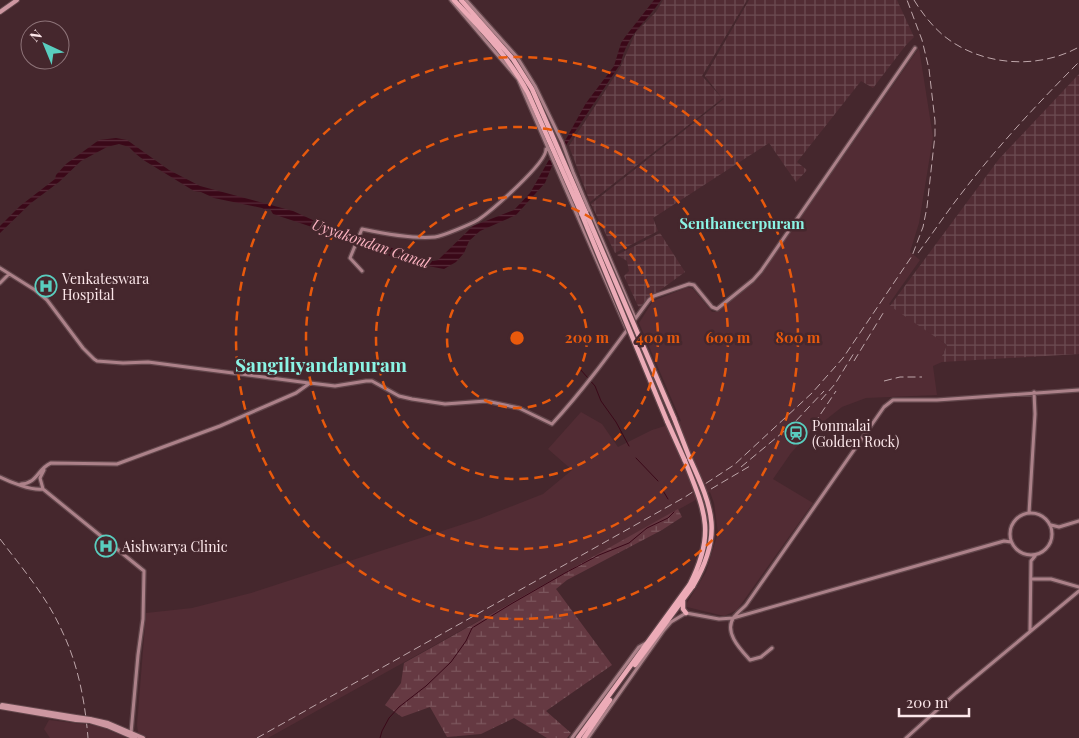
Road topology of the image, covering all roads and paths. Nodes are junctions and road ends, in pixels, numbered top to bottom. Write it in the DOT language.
graph roads {
  1 [pos="17,0"];
  2 [pos="452,0"];
  3 [pos="461,0"];
  4 [pos="466,0"];
  5 [pos="0,12"];
  6 [pos="916,48"];
  7 [pos="542,134"];
  8 [pos="551,152"];
  9 [pos="578,202"];
  10 [pos="577,209"];
  11 [pos="584,214"];
  12 [pos="0,268"];
  13 [pos="362,270"];
  14 [pos="9,274"];
  15 [pos="0,283"];
  16 [pos="636,318"];
  17 [pos="627,330"];
  18 [pos="310,383"];
  19 [pos="1079,390"];
  20 [pos="1034,392"];
  21 [pos="46,465"];
  22 [pos="0,477"];
  23 [pos="21,484"];
  24 [pos="43,489"];
  25 [pos="1029,513"];
  26 [pos="1079,521"];
  27 [pos="1050,525"];
  28 [pos="1059,527"];
  29 [pos="1052,535"];
  30 [pos="1009,536"];
  31 [pos="1004,541"];
  32 [pos="1010,542"];
  33 [pos="1026,555"];
  34 [pos="1035,555"];
  35 [pos="1031,561"];
  36 [pos="1031,579"];
  37 [pos="692,585"];
  38 [pos="1079,587"];
  39 [pos="1079,591"];
  40 [pos="684,600"];
  41 [pos="686,613"];
  42 [pos="733,618"];
  43 [pos="1030,631"];
  44 [pos="648,642"];
  45 [pos="772,648"];
  46 [pos="0,706"];
  47 [pos="132,735"];
  48 [pos="144,738"];
  49 [pos="572,738"];
  50 [pos="578,738"];
  51 [pos="584,738"];
  52 [pos="588,738"];
  53 [pos="906,738"];
  1 -- 5 [label="main road"];
  2 -- 7 [label="street"];
  2 -- 8 [label="highway"];
  3 -- 9 [label="highway"];
  4 -- 16 [label="street"];
  6 -- 16 [label="street"];
  7 -- 8 [label="street"];
  7 -- 13 [label="street"];
  8 -- 9 [label="highway"];
  8 -- 10 [label="street"];
  9 -- 10 [label="highway"];
  9 -- 11 [label="highway"];
  10 -- 11 [label="highway"];
  10 -- 17 [label="street"];
  11 -- 37 [label="highway, bridge"];
  12 -- 14 [label="street"];
  14 -- 15 [label="street"];
  14 -- 18 [label="street"];
  16 -- 17 [label="street"];
  17 -- 18 [label="street"];
  18 -- 21 [label="street"];
  19 -- 20 [label="street"];
  20 -- 25 [label="street"];
  20 -- 42 [label="street"];
  21 -- 23 [label="street"];
  21 -- 24 [label="street"];
  22 -- 23 [label="street"];
  23 -- 24 [label="street"];
  24 -- 47 [label="street"];
  25 -- 27 [label="street"];
  25 -- 30 [label="street"];
  26 -- 28 [label="street"];
  27 -- 28 [label="street"];
  27 -- 29 [label="street"];
  28 -- 29 [label="street"];
  29 -- 34 [label="street"];
  30 -- 31 [label="street"];
  30 -- 32 [label="street"];
  31 -- 32 [label="street"];
  31 -- 42 [label="street"];
  32 -- 33 [label="street"];
  33 -- 34 [label="street"];
  33 -- 35 [label="street"];
  34 -- 35 [label="street"];
  35 -- 36 [label="street"];
  36 -- 38 [label="street"];
  36 -- 43 [label="street"];
  37 -- 40 [label="highway"];
  37 -- 44 [label="highway"];
  39 -- 43 [label="street"];
  40 -- 41 [label="highway"];
  40 -- 51 [label="highway"];
  41 -- 42 [label="street"];
  41 -- 52 [label="street"];
  42 -- 45 [label="street"];
  43 -- 53 [label="street"];
  44 -- 49 [label="street"];
  44 -- 50 [label="highway"];
  46 -- 47 [label="main road, bridge"];
  47 -- 48 [label="main road"];
}
